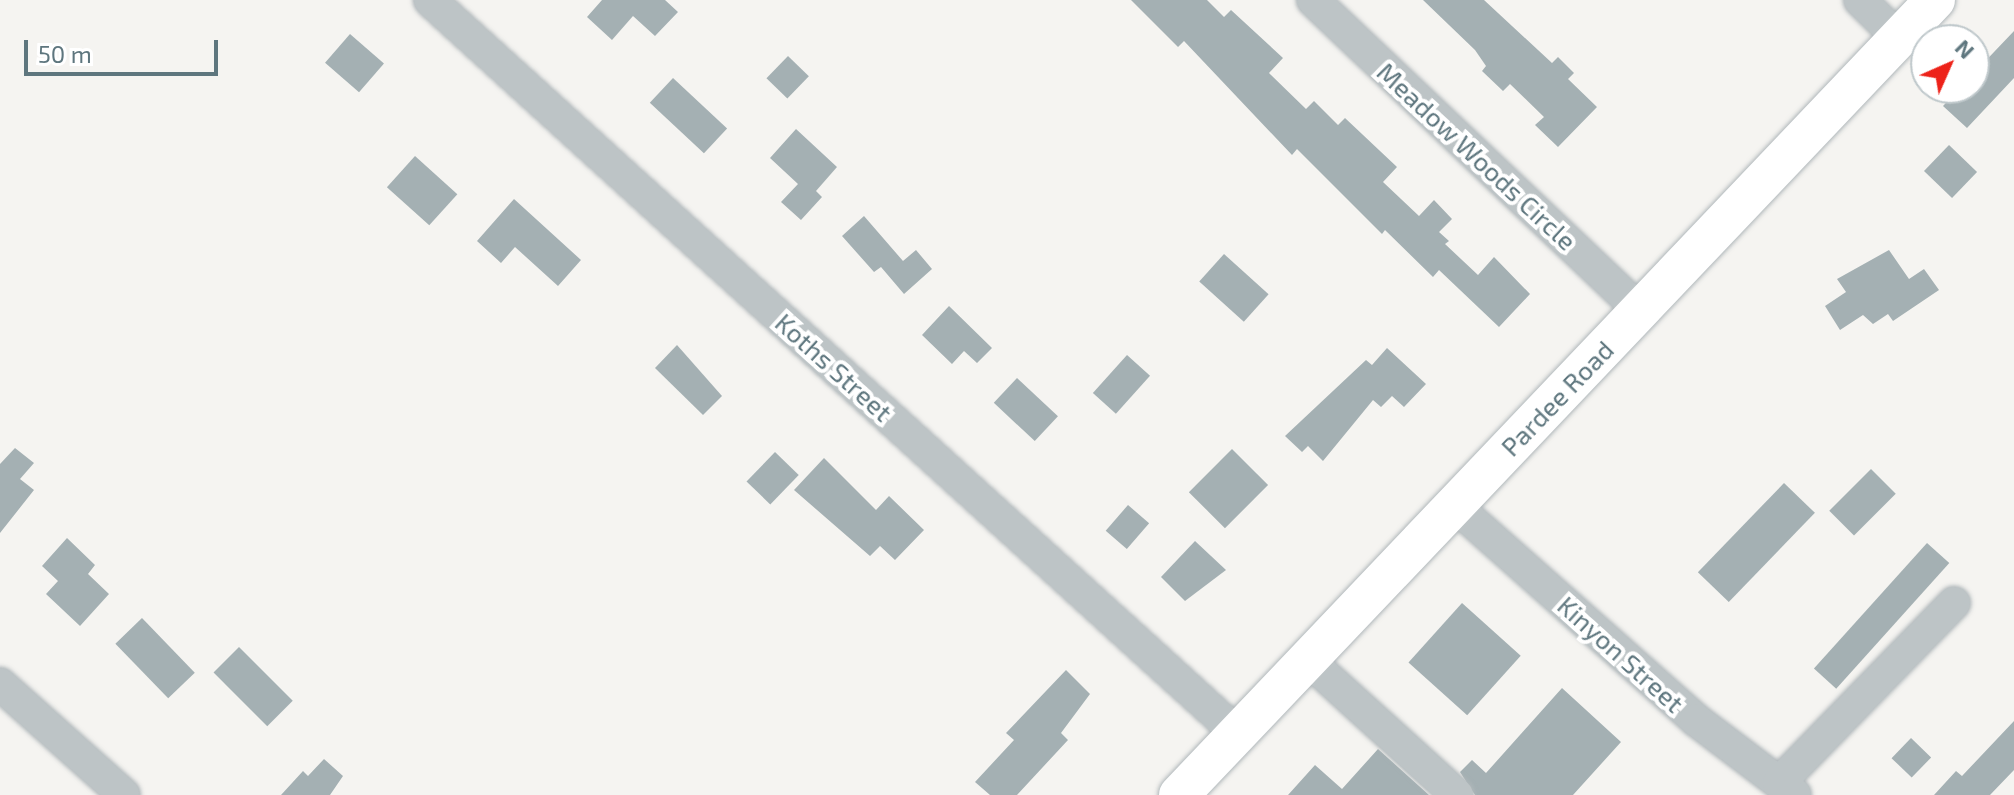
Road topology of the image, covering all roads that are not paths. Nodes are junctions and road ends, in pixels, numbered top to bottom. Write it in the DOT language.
graph roads {
  1 [pos="430,0"];
  2 [pos="1313,0"];
  3 [pos="1860,0"];
  4 [pos="1935,0"];
  5 [pos="1899,38"];
  6 [pos="1641,311"];
  7 [pos="1454,505"];
  8 [pos="1954,603"];
  9 [pos="1308,660"];
  10 [pos="0,684"];
  11 [pos="1237,733"];
  12 [pos="1787,789"];
  13 [pos="124,795"];
  14 [pos="1179,795"];
  15 [pos="1457,795"];
  1 -- 11 [label="street, Koths Street"];
  2 -- 6 [label="street, Meadow Woods Circle"];
  3 -- 5 [label="street"];
  4 -- 5 [label="main road, Pardee Road"];
  5 -- 6 [label="main road, Pardee Road"];
  6 -- 7 [label="main road, Pardee Road"];
  7 -- 9 [label="main road, Pardee Road"];
  7 -- 12 [label="street, Kinyon Street"];
  8 -- 12 [label="street"];
  9 -- 11 [label="main road, Pardee Road"];
  9 -- 15 [label="street"];
  10 -- 13 [label="street"];
  11 -- 14 [label="main road, Pardee Road"];
}
